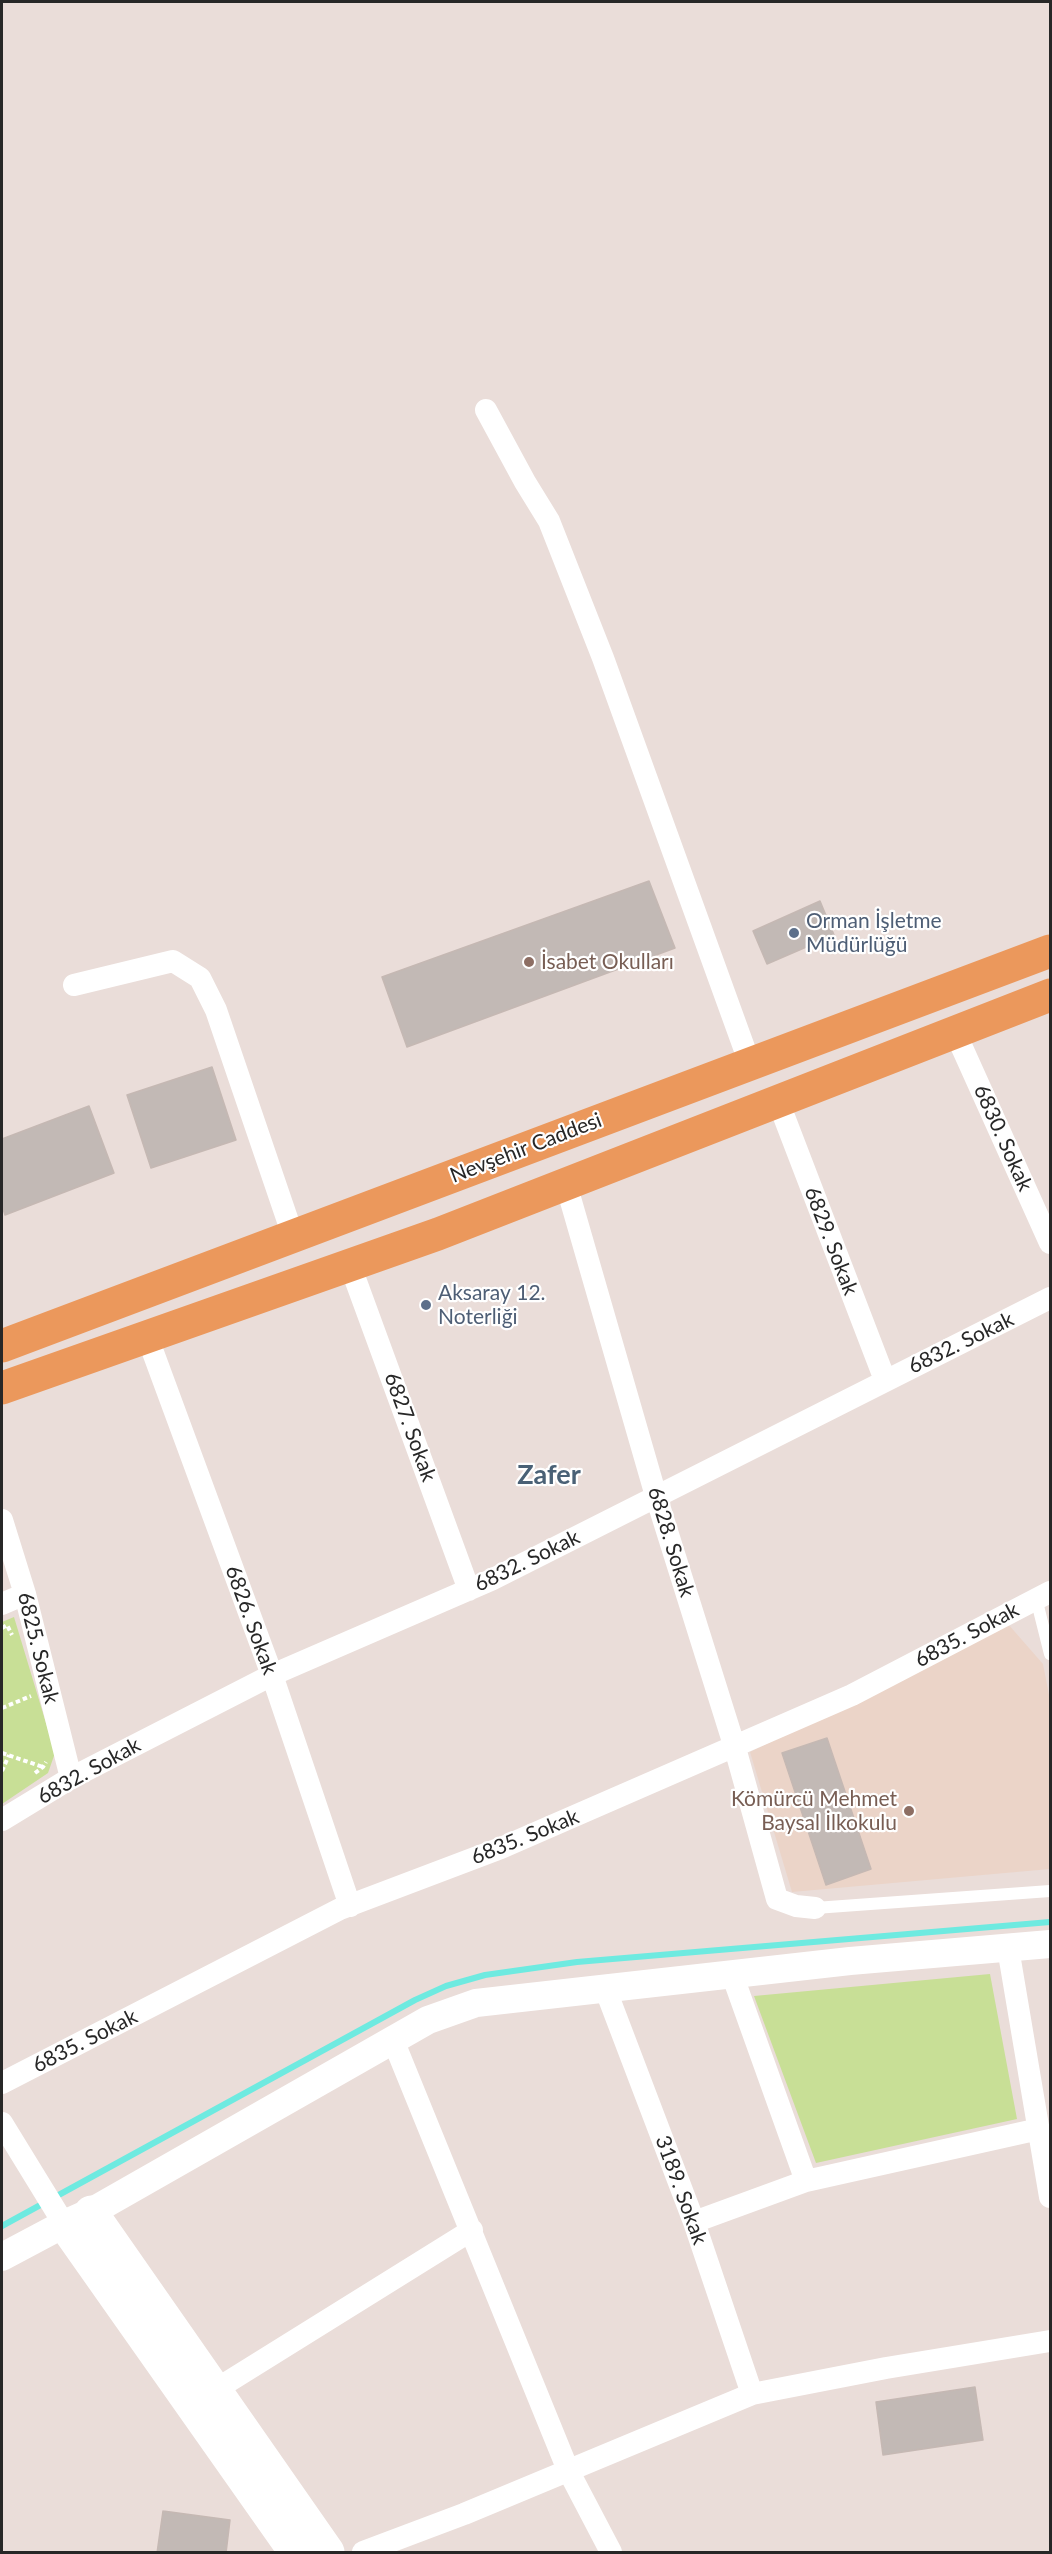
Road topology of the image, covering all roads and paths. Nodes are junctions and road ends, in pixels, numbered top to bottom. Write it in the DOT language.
graph roads {
  1 [pos="486,410"];
  2 [pos="1050,951"];
  3 [pos="74,985"];
  4 [pos="1050,995"];
  5 [pos="955,1032"];
  6 [pos="750,1064"];
  7 [pos="778,1101"];
  8 [pos="566,1184"];
  9 [pos="293,1236"];
  10 [pos="1050,1244"];
  11 [pos="350,1264"];
  12 [pos="1050,1298"];
  13 [pos="147,1336"];
  14 [pos="2,1346"];
  15 [pos="885,1380"];
  16 [pos="2,1388"];
  17 [pos="656,1496"];
  18 [pos="2,1520"];
  19 [pos="469,1590"];
  20 [pos="25,1594"];
  21 [pos="1043,1595"];
  22 [pos="4,1615"];
  23 [pos="16,1642"];
  24 [pos="1050,1654"];
  25 [pos="272,1675"];
  26 [pos="35,1705"];
  27 [pos="2,1708"];
  28 [pos="735,1748"];
  29 [pos="2,1753"];
  30 [pos="9,1755"];
  31 [pos="49,1756"];
  32 [pos="43,1767"];
  33 [pos="2,1771"];
  34 [pos="27,1778"];
  35 [pos="71,1778"];
  36 [pos="2,1820"];
  37 [pos="1050,1891"];
  38 [pos="350,1906"];
  39 [pos="815,1908"];
  40 [pos="1050,1944"];
  41 [pos="1008,1948"];
  42 [pos="732,1974"];
  43 [pos="605,1988"];
  44 [pos="393,2040"];
  45 [pos="2,2083"];
  46 [pos="2,2123"];
  47 [pos="1039,2129"];
  48 [pos="806,2181"];
  49 [pos="1050,2196"];
  50 [pos="71,2215"];
  51 [pos="694,2222"];
  52 [pos="472,2230"];
  53 [pos="2,2257"];
  54 [pos="1050,2341"];
  55 [pos="215,2390"];
  56 [pos="752,2394"];
  57 [pos="568,2470"];
  58 [pos="295,2553"];
  59 [pos="328,2553"];
  60 [pos="363,2553"];
  61 [pos="610,2553"];
  1 -- 6 [label="street"];
  2 -- 6 [label="main road, Nevşehir Caddesi"];
  3 -- 9 [label="street"];
  4 -- 5 [label="main road"];
  5 -- 7 [label="main road"];
  5 -- 10 [label="street, 6830. Sokak"];
  6 -- 9 [label="main road, Nevşehir Caddesi"];
  7 -- 8 [label="main road"];
  7 -- 15 [label="street, 6829. Sokak"];
  8 -- 11 [label="main road"];
  8 -- 17 [label="street, 6828. Sokak"];
  9 -- 14 [label="main road, Nevşehir Caddesi"];
  11 -- 13 [label="main road"];
  11 -- 19 [label="street, 6827. Sokak"];
  12 -- 15 [label="street, 6832. Sokak"];
  13 -- 16 [label="main road"];
  13 -- 25 [label="street, 6826. Sokak"];
  15 -- 17 [label="street, 6832. Sokak"];
  17 -- 19 [label="street, 6832. Sokak"];
  17 -- 28 [label="street, 6828. Sokak"];
  18 -- 20 [label="street, 6825. Sokak"];
  19 -- 25 [label="street, 6832. Sokak"];
  20 -- 22 [label="street"];
  20 -- 35 [label="street, 6825. Sokak"];
  21 -- 24 [label="lane"];
  21 -- 28 [label="street, 6835. Sokak"];
  22 -- 23 [label="path"];
  25 -- 35 [label="street, 6832. Sokak"];
  25 -- 38 [label="street, 6826. Sokak"];
  26 -- 27 [label="path"];
  28 -- 38 [label="street, 6835. Sokak"];
  28 -- 39 [label="street, 6828. Sokak"];
  29 -- 30 [label="path"];
  30 -- 32 [label="path"];
  30 -- 33 [label="path"];
  31 -- 32 [label="path"];
  32 -- 34 [label="path"];
  35 -- 36 [label="street, 6832. Sokak"];
  37 -- 39 [label="lane"];
  38 -- 45 [label="street, 6835. Sokak"];
  40 -- 41 [label="street"];
  41 -- 42 [label="street"];
  41 -- 47 [label="street"];
  42 -- 43 [label="street"];
  42 -- 48 [label="street"];
  43 -- 44 [label="street"];
  43 -- 51 [label="street, 3189. Sokak"];
  44 -- 50 [label="street"];
  44 -- 52 [label="street"];
  46 -- 50 [label="street"];
  47 -- 48 [label="street"];
  47 -- 49 [label="street"];
  48 -- 51 [label="street"];
  50 -- 53 [label="street"];
  50 -- 55 [label="main road"];
  50 -- 58 [label="main road"];
  51 -- 56 [label="street, 3189. Sokak"];
  52 -- 55 [label="street"];
  52 -- 57 [label="street"];
  54 -- 56 [label="street"];
  55 -- 59 [label="main road"];
  56 -- 57 [label="street"];
  57 -- 60 [label="street"];
  57 -- 61 [label="street"];
}
